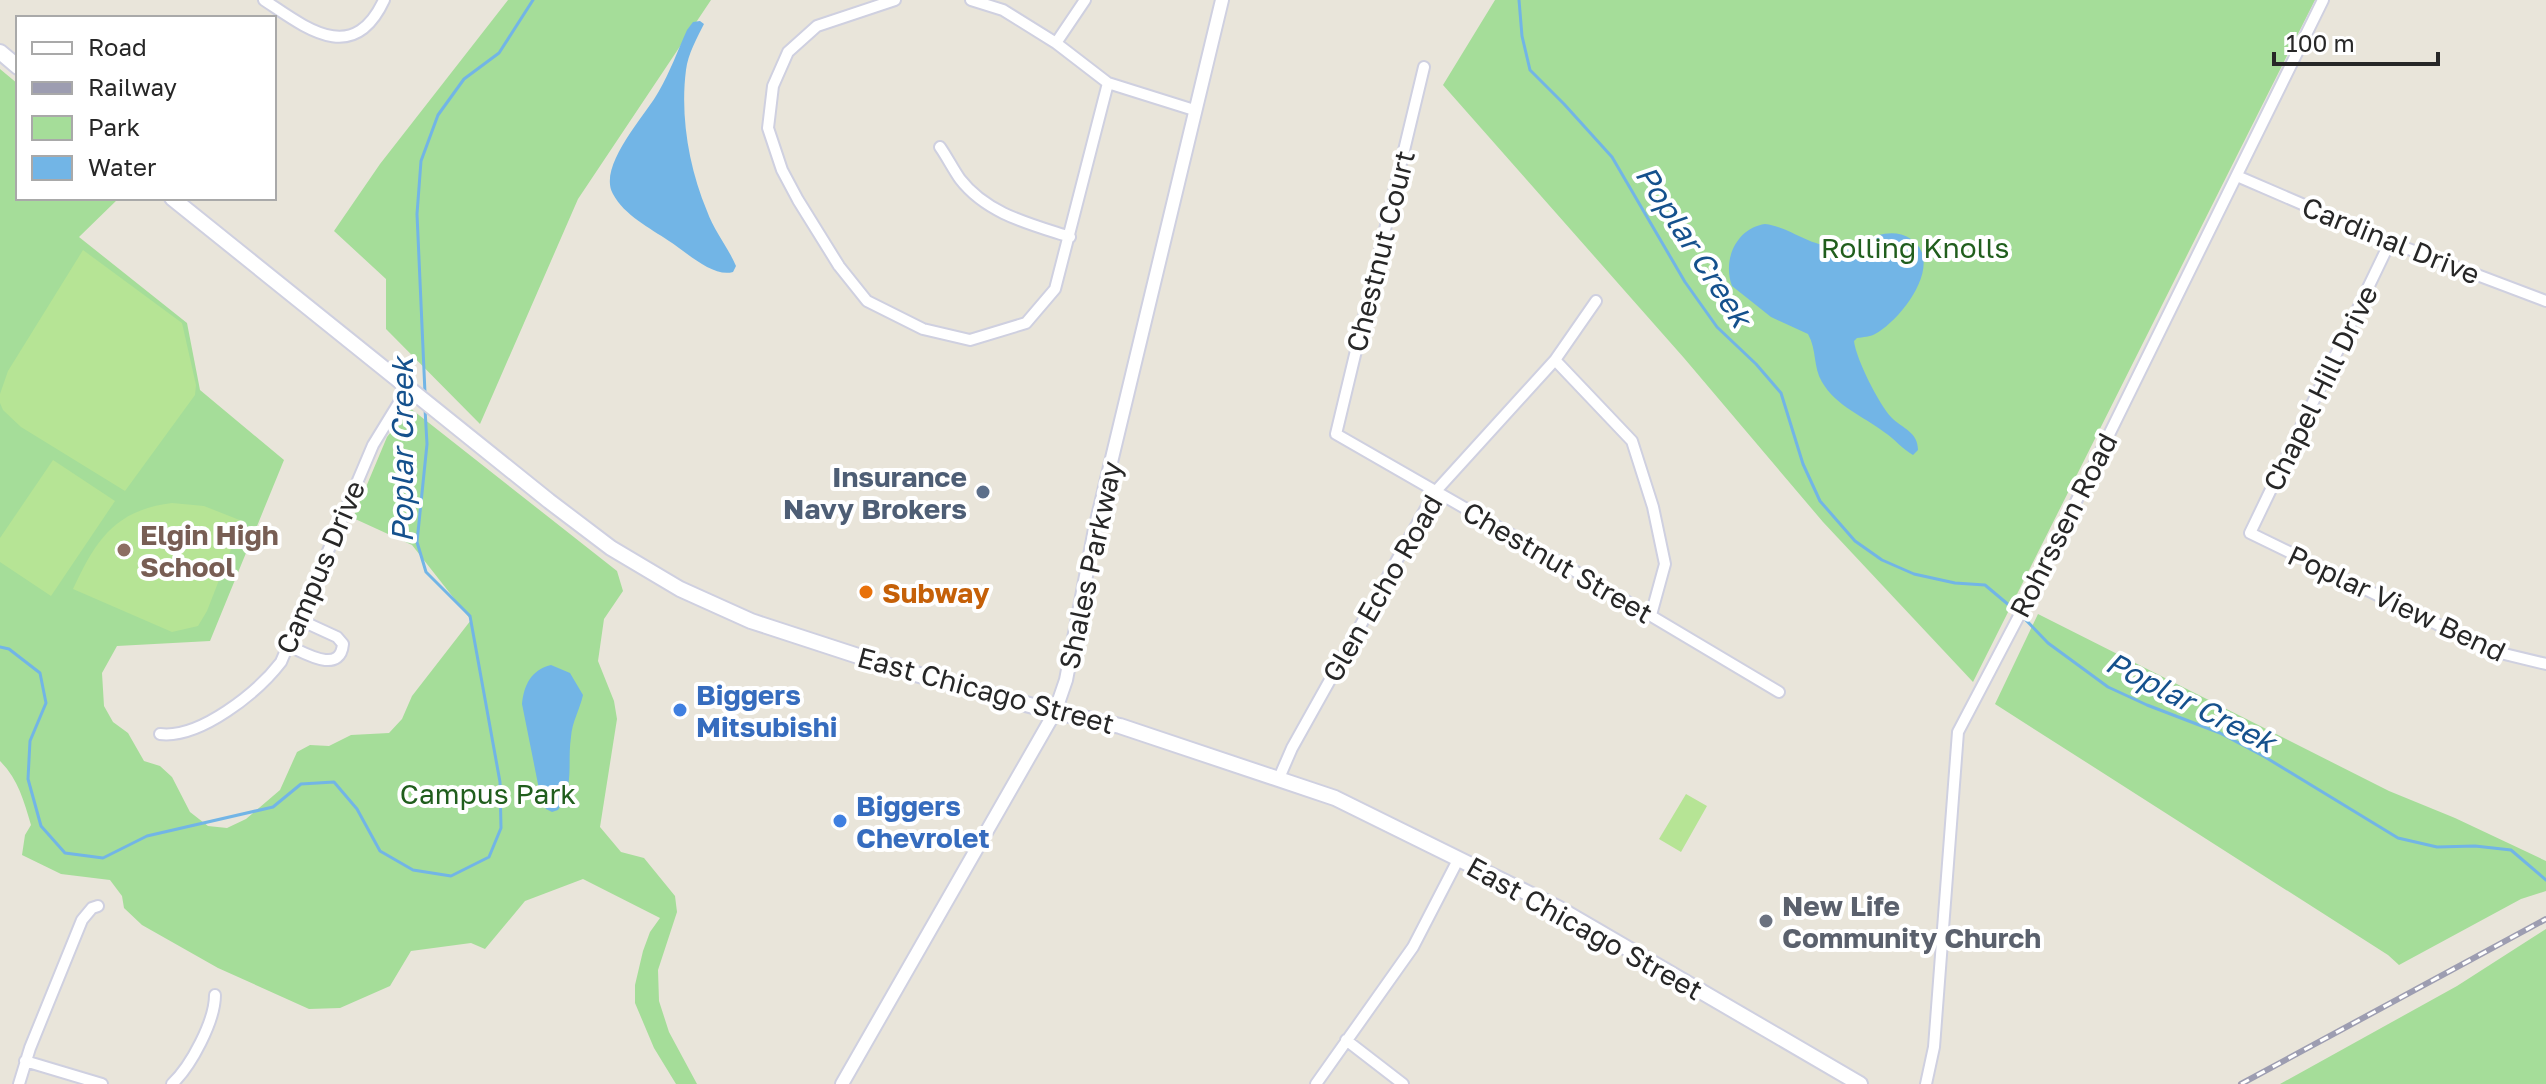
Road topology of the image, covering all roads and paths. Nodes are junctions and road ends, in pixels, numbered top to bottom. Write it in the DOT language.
graph roads {
  1 [pos="264,0"];
  2 [pos="384,0"];
  3 [pos="895,0"];
  4 [pos="971,0"];
  5 [pos="1085,0"];
  6 [pos="1222,0"];
  7 [pos="2323,0"];
  8 [pos="1056,43"];
  9 [pos="0,52"];
  10 [pos="16,65"];
  11 [pos="1424,67"];
  12 [pos="1108,83"];
  13 [pos="1194,110"];
  14 [pos="940,147"];
  15 [pos="2237,176"];
  16 [pos="174,200"];
  17 [pos="1070,237"];
  18 [pos="2390,242"];
  19 [pos="1596,301"];
  20 [pos="2546,301"];
  21 [pos="1555,360"];
  22 [pos="408,388"];
  23 [pos="1336,434"];
  24 [pos="1435,492"];
  25 [pos="2250,533"];
  26 [pos="1651,615"];
  27 [pos="300,620"];
  28 [pos="289,646"];
  29 [pos="2546,664"];
  30 [pos="1779,692"];
  31 [pos="1055,712"];
  32 [pos="160,734"];
  33 [pos="1279,778"];
  34 [pos="1459,858"];
  35 [pos="98,906"];
  36 [pos="215,995"];
  37 [pos="1346,1040"];
  38 [pos="25,1061"];
  39 [pos="19,1084"];
  40 [pos="102,1084"];
  41 [pos="172,1084"];
  42 [pos="842,1084"];
  43 [pos="1316,1084"];
  44 [pos="1403,1084"];
  45 [pos="1860,1084"];
  46 [pos="1926,1084"];
  1 -- 2 [label="street"];
  3 -- 17 [label="street"];
  4 -- 8 [label="street"];
  5 -- 8 [label="street"];
  6 -- 13 [label="street, Shales Parkway"];
  7 -- 15 [label="street, Rohrssen Road"];
  8 -- 12 [label="street"];
  9 -- 10 [label="main road"];
  11 -- 23 [label="street, Chestnut Court"];
  12 -- 13 [label="street"];
  12 -- 17 [label="street"];
  13 -- 31 [label="street, Shales Parkway"];
  14 -- 17 [label="street"];
  15 -- 18 [label="street, Cardinal Drive"];
  15 -- 46 [label="street, Rohrssen Road"];
  16 -- 22 [label="main road, East Chicago Street"];
  18 -- 20 [label="street, Cardinal Drive"];
  18 -- 25 [label="street, Chapel Hill Drive"];
  19 -- 21 [label="street, Glen Echo Road"];
  21 -- 24 [label="street, Glen Echo Road"];
  21 -- 26 [label="street"];
  22 -- 27 [label="street, Campus Drive"];
  22 -- 31 [label="main road, East Chicago Street"];
  23 -- 24 [label="street, Chestnut Street"];
  24 -- 26 [label="street, Chestnut Street"];
  24 -- 33 [label="street, Glen Echo Road"];
  25 -- 29 [label="street, Poplar View Bend"];
  26 -- 30 [label="street, Chestnut Street"];
  27 -- 28 [label="street, Campus Drive"];
  27 -- 28 [label="street"];
  28 -- 32 [label="street, Campus Drive"];
  31 -- 33 [label="main road, East Chicago Street"];
  31 -- 42 [label="street, Shales Parkway"];
  33 -- 34 [label="main road, East Chicago Street"];
  34 -- 37 [label="street"];
  34 -- 45 [label="main road, East Chicago Street"];
  35 -- 38 [label="street"];
  36 -- 41 [label="street"];
  37 -- 43 [label="street"];
  37 -- 44 [label="street"];
  38 -- 39 [label="street"];
  38 -- 40 [label="street"];
}
